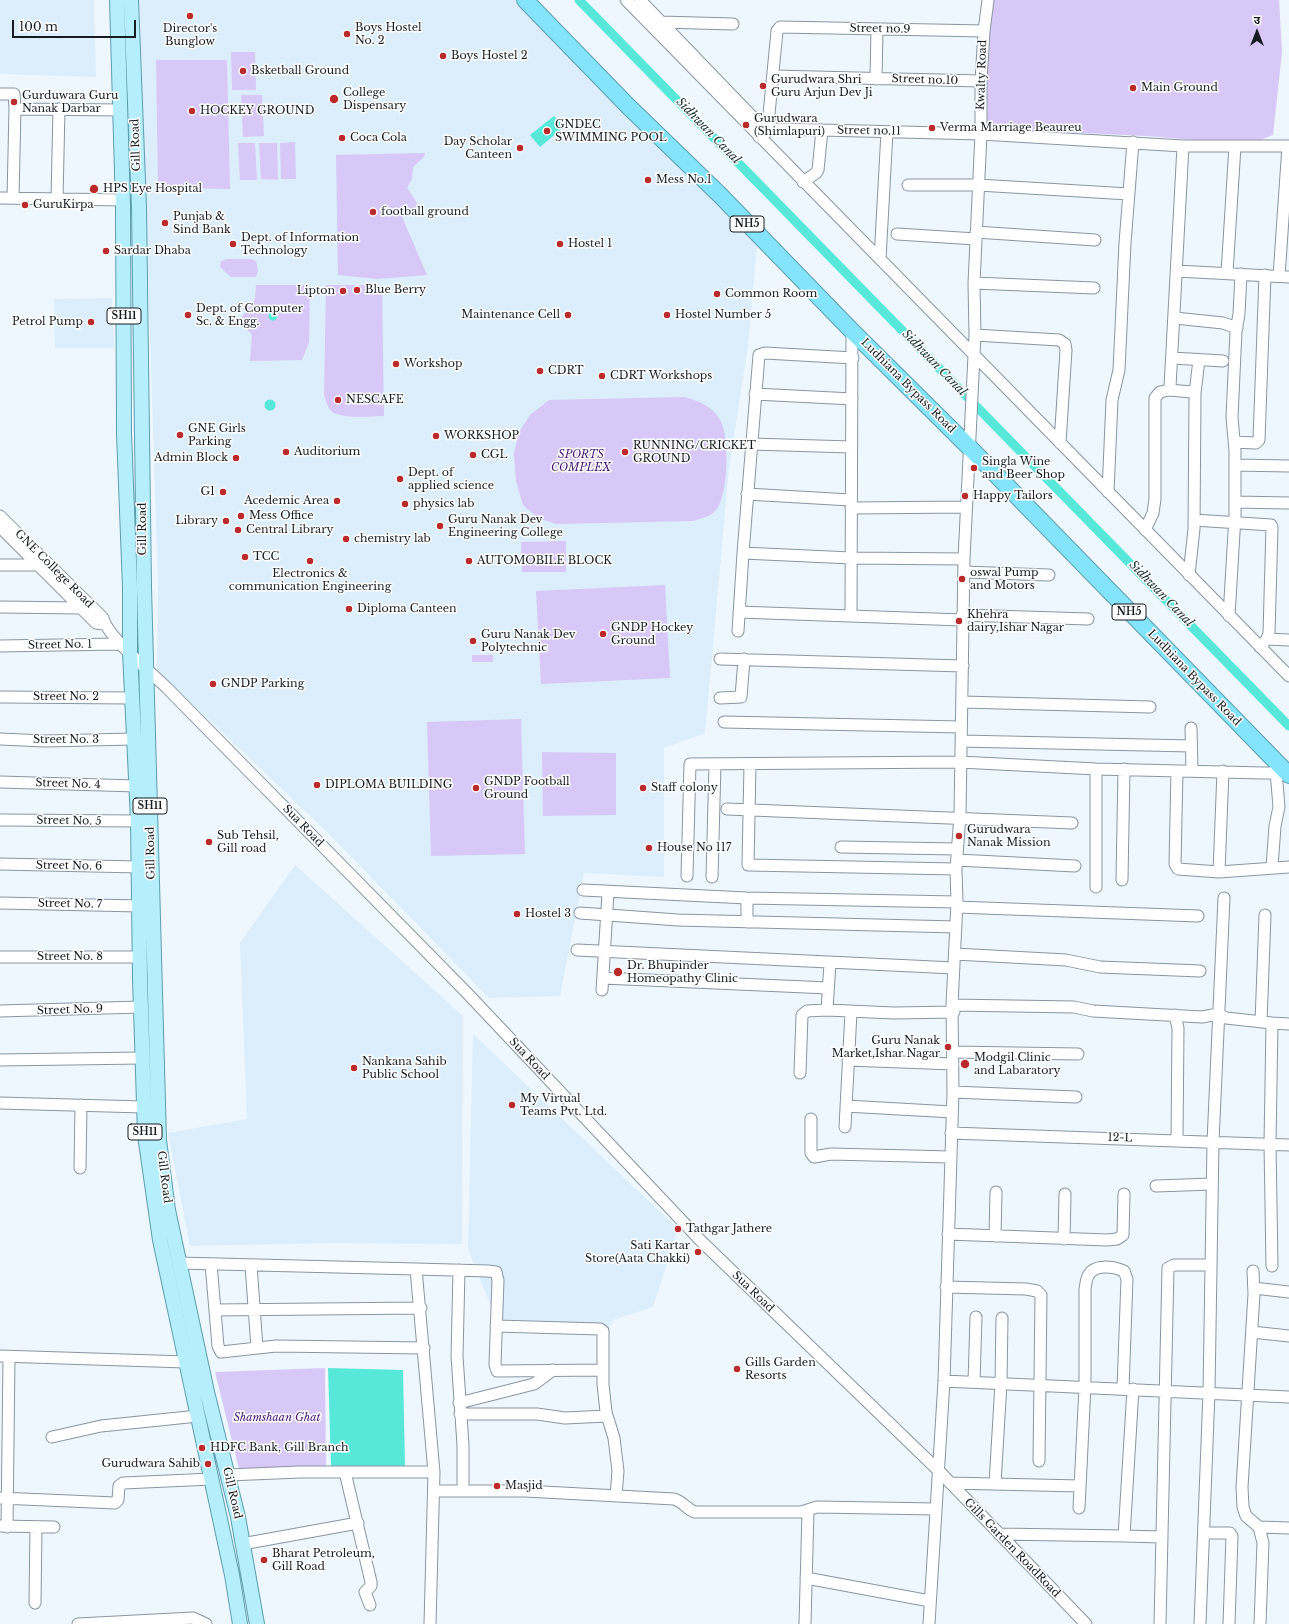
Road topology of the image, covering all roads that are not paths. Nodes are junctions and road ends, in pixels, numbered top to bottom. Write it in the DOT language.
graph roads {
  1 [pos="117,0"];
  2 [pos="131,0"];
  3 [pos="524,0"];
  4 [pos="538,0"];
  5 [pos="626,0"];
  6 [pos="640,0"];
  7 [pos="988,0"];
  8 [pos="661,22"];
  9 [pos="733,24"];
  10 [pos="877,29"];
  11 [pos="984,31"];
  12 [pos="772,76"];
  13 [pos="876,78"];
  14 [pos="981,81"];
  15 [pos="0,94"];
  16 [pos="15,108"];
  17 [pos="59,110"];
  18 [pos="120,110"];
  19 [pos="822,130"];
  20 [pos="887,132"];
  21 [pos="765,133"];
  22 [pos="981,134"];
  23 [pos="1133,142"];
  24 [pos="1183,146"];
  25 [pos="1235,146"];
  26 [pos="1289,146"];
  27 [pos="803,182"];
  28 [pos="908,185"];
  29 [pos="978,185"];
  30 [pos="1129,194"];
  31 [pos="0,198"];
  32 [pos="13,198"];
  33 [pos="57,199"];
  34 [pos="123,200"];
  35 [pos="898,234"];
  36 [pos="976,235"];
  37 [pos="1095,240"];
  38 [pos="880,259"];
  39 [pos="1177,271"];
  40 [pos="1227,273"];
  41 [pos="1241,274"];
  42 [pos="1265,275"];
  43 [pos="1284,276"];
  44 [pos="974,283"];
  45 [pos="1094,288"];
  46 [pos="1175,318"];
  47 [pos="1237,328"];
  48 [pos="852,331"];
  49 [pos="975,335"];
  50 [pos="853,358"];
  51 [pos="1172,358"];
  52 [pos="974,359"];
  53 [pos="1198,360"];
  54 [pos="1222,361"];
  55 [pos="1169,390"];
  56 [pos="1195,393"];
  57 [pos="755,394"];
  58 [pos="852,399"];
  59 [pos="970,436"];
  60 [pos="1234,442"];
  61 [pos="1060,443"];
  62 [pos="751,444"];
  63 [pos="851,447"];
  64 [pos="1235,464"];
  65 [pos="1289,466"];
  66 [pos="1108,492"];
  67 [pos="747,494"];
  68 [pos="1235,502"];
  69 [pos="850,504"];
  70 [pos="1289,504"];
  71 [pos="966,507"];
  72 [pos="0,516"];
  73 [pos="1194,520"];
  74 [pos="1234,523"];
  75 [pos="0,527"];
  76 [pos="1145,530"];
  77 [pos="743,553"];
  78 [pos="851,558"];
  79 [pos="964,559"];
  80 [pos="0,565"];
  81 [pos="39,566"];
  82 [pos="964,572"];
  83 [pos="1049,575"];
  84 [pos="1189,575"];
  85 [pos="0,607"];
  86 [pos="81,608"];
  87 [pos="739,612"];
  88 [pos="851,616"];
  89 [pos="1229,616"];
  90 [pos="962,617"];
  91 [pos="1088,619"];
  92 [pos="104,624"];
  93 [pos="738,631"];
  94 [pos="1289,640"];
  95 [pos="1264,643"];
  96 [pos="0,646"];
  97 [pos="124,648"];
  98 [pos="720,659"];
  99 [pos="744,659"];
  100 [pos="962,666"];
  101 [pos="1285,666"];
  102 [pos="146,668"];
  103 [pos="1289,676"];
  104 [pos="0,697"];
  105 [pos="132,698"];
  106 [pos="720,698"];
  107 [pos="962,702"];
  108 [pos="1150,707"];
  109 [pos="724,722"];
  110 [pos="961,727"];
  111 [pos="1191,728"];
  112 [pos="0,739"];
  113 [pos="133,739"];
  114 [pos="961,741"];
  115 [pos="1191,746"];
  116 [pos="960,762"];
  117 [pos="715,764"];
  118 [pos="750,764"];
  119 [pos="1096,769"];
  120 [pos="1124,769"];
  121 [pos="1284,769"];
  122 [pos="1177,771"];
  123 [pos="1192,771"];
  124 [pos="1223,771"];
  125 [pos="0,782"];
  126 [pos="137,786"];
  127 [pos="727,809"];
  128 [pos="749,810"];
  129 [pos="960,818"];
  130 [pos="0,820"];
  131 [pos="138,821"];
  132 [pos="1072,823"];
  133 [pos="841,847"];
  134 [pos="957,849"];
  135 [pos="0,864"];
  136 [pos="957,865"];
  137 [pos="1075,866"];
  138 [pos="139,867"];
  139 [pos="1272,867"];
  140 [pos="1289,867"];
  141 [pos="1219,872"];
  142 [pos="687,876"];
  143 [pos="712,877"];
  144 [pos="1122,880"];
  145 [pos="1096,888"];
  146 [pos="583,890"];
  147 [pos="608,893"];
  148 [pos="748,898"];
  149 [pos="1224,898"];
  150 [pos="0,903"];
  151 [pos="957,904"];
  152 [pos="140,906"];
  153 [pos="580,913"];
  154 [pos="607,915"];
  155 [pos="1265,915"];
  156 [pos="1198,916"];
  157 [pos="746,922"];
  158 [pos="956,927"];
  159 [pos="577,950"];
  160 [pos="604,951"];
  161 [pos="955,954"];
  162 [pos="0,957"];
  163 [pos="140,957"];
  164 [pos="830,963"];
  165 [pos="954,968"];
  166 [pos="1200,970"];
  167 [pos="603,978"];
  168 [pos="828,988"];
  169 [pos="602,990"];
  170 [pos="140,1007"];
  171 [pos="953,1009"];
  172 [pos="827,1010"];
  173 [pos="0,1011"];
  174 [pos="851,1012"];
  175 [pos="1218,1014"];
  176 [pos="1175,1015"];
  177 [pos="1267,1022"];
  178 [pos="1289,1024"];
  179 [pos="953,1052"];
  180 [pos="1078,1054"];
  181 [pos="142,1058"];
  182 [pos="0,1060"];
  183 [pos="848,1060"];
  184 [pos="953,1064"];
  185 [pos="800,1073"];
  186 [pos="953,1092"];
  187 [pos="1076,1097"];
  188 [pos="0,1103"];
  189 [pos="81,1106"];
  190 [pos="846,1106"];
  191 [pos="143,1107"];
  192 [pos="952,1112"];
  193 [pos="811,1119"];
  194 [pos="845,1127"];
  195 [pos="951,1133"];
  196 [pos="1177,1140"];
  197 [pos="1212,1142"];
  198 [pos="1270,1144"];
  199 [pos="1289,1145"];
  200 [pos="950,1157"];
  201 [pos="80,1168"];
  202 [pos="1212,1184"];
  203 [pos="1156,1186"];
  204 [pos="996,1192"];
  205 [pos="1065,1194"];
  206 [pos="1124,1194"];
  207 [pos="948,1234"];
  208 [pos="995,1236"];
  209 [pos="1064,1239"];
  210 [pos="179,1263"];
  211 [pos="211,1264"];
  212 [pos="251,1265"];
  213 [pos="1210,1265"];
  214 [pos="1272,1266"];
  215 [pos="416,1269"];
  216 [pos="459,1270"];
  217 [pos="1254,1271"];
  218 [pos="946,1287"];
  219 [pos="1254,1288"];
  220 [pos="1289,1292"];
  221 [pos="421,1308"];
  222 [pos="255,1309"];
  223 [pos="215,1310"];
  224 [pos="976,1317"];
  225 [pos="1002,1318"];
  226 [pos="496,1326"];
  227 [pos="1252,1332"];
  228 [pos="1289,1336"];
  229 [pos="257,1348"];
  230 [pos="424,1348"];
  231 [pos="4,1357"];
  232 [pos="186,1362"];
  233 [pos="553,1370"];
  234 [pos="603,1370"];
  235 [pos="944,1381"];
  236 [pos="974,1382"];
  237 [pos="1001,1383"];
  238 [pos="1039,1384"];
  239 [pos="1084,1386"];
  240 [pos="1128,1389"];
  241 [pos="1165,1390"];
  242 [pos="1208,1392"];
  243 [pos="1246,1395"];
  244 [pos="1289,1397"];
  245 [pos="460,1409"];
  246 [pos="198,1416"];
  247 [pos="607,1416"];
  248 [pos="52,1437"];
  249 [pos="1039,1462"];
  250 [pos="939,1471"];
  251 [pos="346,1472"];
  252 [pos="434,1472"];
  253 [pos="228,1474"];
  254 [pos="212,1479"];
  255 [pos="950,1482"];
  256 [pos="995,1484"];
  257 [pos="1080,1486"];
  258 [pos="463,1490"];
  259 [pos="434,1491"];
  260 [pos="616,1496"];
  261 [pos="4,1498"];
  262 [pos="1079,1508"];
  263 [pos="936,1509"];
  264 [pos="808,1511"];
  265 [pos="358,1523"];
  266 [pos="3,1526"];
  267 [pos="36,1527"];
  268 [pos="1259,1527"];
  269 [pos="54,1528"];
  270 [pos="1289,1528"];
  271 [pos="1204,1533"];
  272 [pos="999,1534"];
  273 [pos="1124,1536"];
  274 [pos="1162,1537"];
  275 [pos="242,1544"];
  276 [pos="806,1578"];
  277 [pos="930,1601"];
  278 [pos="35,1603"];
  279 [pos="370,1604"];
  280 [pos="78,1624"];
  281 [pos="206,1624"];
  282 [pos="240,1624"];
  283 [pos="257,1624"];
  284 [pos="430,1624"];
  285 [pos="805,1624"];
  286 [pos="929,1624"];
  287 [pos="1086,1624"];
  288 [pos="1160,1624"];
  289 [pos="1200,1624"];
  290 [pos="1229,1624"];
  291 [pos="1260,1624"];
  1 -- 18 [label="main road, Gill Road / SH11"];
  2 -- 102 [label="main road, Gill Road / SH11"];
  3 -- 48 [label="highway, Ludhiana Bypass Road / NH5"];
  4 -- 59 [label="highway, Ludhiana Bypass Road / NH5"];
  5 -- 21 [label="street"];
  6 -- 8 [label="street"];
  7 -- 11 [label="street, Kwalty Road"];
  8 -- 9 [label="street"];
  8 -- 21 [label="street"];
  10 -- 11 [label="street, Street no.9"];
  10 -- 12 [label="street, Street no.9"];
  10 -- 13 [label="street"];
  11 -- 14 [label="street, Kwalty Road"];
  12 -- 13 [label="street, Street no.10"];
  12 -- 21 [label="street"];
  13 -- 14 [label="street, Street no.10"];
  14 -- 22 [label="street, Kwalty Road"];
  15 -- 16 [label="street"];
  16 -- 17 [label="street"];
  16 -- 32 [label="street"];
  17 -- 18 [label="street"];
  17 -- 33 [label="street"];
  18 -- 34 [label="main road, Gill Road / SH11"];
  19 -- 20 [label="street, Street no.11"];
  19 -- 21 [label="street, Street no.11"];
  19 -- 27 [label="street"];
  20 -- 22 [label="street, Street no.11"];
  20 -- 38 [label="street"];
  21 -- 27 [label="street"];
  22 -- 23 [label="street, Street no.11"];
  22 -- 29 [label="street, Kwalty Road"];
  23 -- 24 [label="street, Street no.11"];
  23 -- 30 [label="street"];
  24 -- 25 [label="street, Street no.11"];
  24 -- 39 [label="street"];
  25 -- 26 [label="street, Street no.11"];
  25 -- 40 [label="street"];
  26 -- 43 [label="street"];
  27 -- 38 [label="street"];
  28 -- 29 [label="street"];
  29 -- 30 [label="street"];
  29 -- 36 [label="street, Kwalty Road"];
  30 -- 66 [label="street"];
  31 -- 32 [label="street"];
  32 -- 33 [label="street"];
  33 -- 34 [label="street"];
  34 -- 97 [label="main road, Gill Road / SH11"];
  35 -- 36 [label="street"];
  36 -- 37 [label="street"];
  36 -- 44 [label="street, Kwalty Road"];
  38 -- 52 [label="street"];
  39 -- 40 [label="street"];
  39 -- 46 [label="street"];
  40 -- 41 [label="street"];
  41 -- 42 [label="street"];
  41 -- 47 [label="street"];
  42 -- 43 [label="street"];
  42 -- 60 [label="street"];
  44 -- 45 [label="street"];
  44 -- 49 [label="street, Kwalty Road"];
  46 -- 47 [label="street"];
  46 -- 51 [label="street"];
  47 -- 60 [label="street"];
  48 -- 50 [label="street"];
  48 -- 59 [label="highway, Ludhiana Bypass Road / NH5"];
  49 -- 52 [label="street, Kwalty Road"];
  49 -- 61 [label="street"];
  50 -- 57 [label="street"];
  50 -- 58 [label="street"];
  51 -- 53 [label="street"];
  51 -- 55 [label="street"];
  52 -- 59 [label="street, Kwalty Road"];
  52 -- 61 [label="street"];
  53 -- 54 [label="street"];
  53 -- 56 [label="street"];
  55 -- 56 [label="street"];
  55 -- 76 [label="street"];
  56 -- 73 [label="street"];
  57 -- 58 [label="street"];
  57 -- 62 [label="street"];
  58 -- 63 [label="street"];
  59 -- 71 [label="street, Kwalty Road"];
  59 -- 121 [label="highway, Ludhiana Bypass Road / NH5"];
  60 -- 64 [label="street"];
  61 -- 66 [label="street"];
  62 -- 63 [label="street"];
  62 -- 67 [label="street"];
  63 -- 69 [label="street"];
  64 -- 65 [label="street"];
  64 -- 68 [label="street"];
  66 -- 76 [label="street"];
  67 -- 69 [label="street"];
  67 -- 77 [label="street"];
  68 -- 70 [label="street"];
  68 -- 74 [label="street"];
  69 -- 71 [label="street"];
  69 -- 78 [label="street"];
  71 -- 79 [label="street, Kwalty Road"];
  72 -- 92 [label="street, GNE College Road"];
  73 -- 74 [label="street"];
  73 -- 84 [label="street"];
  74 -- 89 [label="street"];
  74 -- 95 [label="street"];
  75 -- 81 [label="street, GNE College Road"];
  76 -- 84 [label="street"];
  77 -- 78 [label="street"];
  77 -- 87 [label="street"];
  78 -- 79 [label="street"];
  78 -- 88 [label="street"];
  79 -- 82 [label="street, Kwalty Road"];
  80 -- 81 [label="street"];
  81 -- 86 [label="street, GNE College Road"];
  82 -- 83 [label="street"];
  82 -- 90 [label="street, Kwalty Road"];
  84 -- 89 [label="street"];
  85 -- 86 [label="street"];
  86 -- 92 [label="street, GNE College Road"];
  87 -- 88 [label="street"];
  87 -- 93 [label="street"];
  88 -- 90 [label="street"];
  89 -- 95 [label="street"];
  90 -- 91 [label="street"];
  90 -- 100 [label="street, Kwalty Road"];
  92 -- 97 [label="street, GNE College Road"];
  94 -- 95 [label="street"];
  95 -- 101 [label="street"];
  96 -- 97 [label="street, Street No. 1"];
  97 -- 102 [label="street, Sua Road"];
  97 -- 105 [label="main road, Gill Road / SH11"];
  98 -- 99 [label="street"];
  99 -- 100 [label="street"];
  99 -- 106 [label="street"];
  100 -- 107 [label="street, Kwalty Road"];
  101 -- 103 [label="street"];
  102 -- 210 [label="main road, Gill Road / SH11"];
  102 -- 250 [label="street, Sua Road"];
  104 -- 105 [label="street, Street No. 2"];
  105 -- 113 [label="main road, Gill Road / SH11"];
  107 -- 108 [label="street"];
  107 -- 110 [label="street, Kwalty Road"];
  109 -- 110 [label="street"];
  110 -- 114 [label="street, Kwalty Road"];
  111 -- 115 [label="street"];
  112 -- 113 [label="street, Street No. 3"];
  113 -- 126 [label="main road, Gill Road / SH11"];
  114 -- 115 [label="street"];
  114 -- 116 [label="street, Kwalty Road"];
  115 -- 123 [label="street"];
  116 -- 118 [label="street"];
  116 -- 119 [label="street"];
  116 -- 129 [label="street, Kwalty Road"];
  117 -- 118 [label="street"];
  117 -- 142 [label="street"];
  117 -- 143 [label="street"];
  118 -- 128 [label="street"];
  119 -- 120 [label="street"];
  119 -- 145 [label="street"];
  120 -- 122 [label="street"];
  120 -- 144 [label="street"];
  121 -- 124 [label="street"];
  121 -- 139 [label="street"];
  122 -- 123 [label="street"];
  122 -- 141 [label="street"];
  123 -- 124 [label="street"];
  124 -- 141 [label="street"];
  125 -- 126 [label="street, Street No. 4"];
  126 -- 131 [label="main road, Gill Road / SH11"];
  127 -- 128 [label="street"];
  128 -- 129 [label="street"];
  128 -- 136 [label="street"];
  129 -- 132 [label="street"];
  129 -- 134 [label="street, Kwalty Road"];
  130 -- 131 [label="street, Street No. 5"];
  131 -- 138 [label="main road, Gill Road / SH11"];
  133 -- 134 [label="street"];
  134 -- 136 [label="street, Kwalty Road"];
  135 -- 138 [label="street, Street No. 6"];
  136 -- 137 [label="street"];
  136 -- 151 [label="street, Kwalty Road"];
  138 -- 152 [label="main road, Gill Road / SH11"];
  139 -- 140 [label="street"];
  139 -- 141 [label="street"];
  146 -- 147 [label="street"];
  147 -- 148 [label="street"];
  147 -- 154 [label="street"];
  148 -- 151 [label="street"];
  148 -- 157 [label="street"];
  149 -- 175 [label="street"];
  150 -- 152 [label="street, Street No. 7"];
  151 -- 156 [label="street"];
  151 -- 158 [label="street, Kwalty Road"];
  152 -- 163 [label="main road, Gill Road / SH11"];
  153 -- 154 [label="street"];
  154 -- 157 [label="street"];
  154 -- 160 [label="street"];
  155 -- 177 [label="street"];
  157 -- 158 [label="street"];
  158 -- 161 [label="street, Kwalty Road"];
  159 -- 160 [label="street"];
  160 -- 164 [label="street"];
  160 -- 167 [label="street"];
  161 -- 165 [label="street, Kwalty Road"];
  161 -- 166 [label="street"];
  162 -- 163 [label="street, Street No. 8"];
  163 -- 170 [label="main road, Gill Road / SH11"];
  164 -- 165 [label="street"];
  164 -- 168 [label="street"];
  165 -- 171 [label="street, Kwalty Road"];
  167 -- 168 [label="street"];
  167 -- 169 [label="street"];
  168 -- 172 [label="street"];
  170 -- 173 [label="street, Street No. 9"];
  170 -- 181 [label="main road, Gill Road / SH11"];
  171 -- 174 [label="street"];
  171 -- 176 [label="street"];
  171 -- 179 [label="street, Kwalty Road"];
  172 -- 174 [label="street"];
  172 -- 185 [label="street"];
  174 -- 183 [label="street"];
  175 -- 176 [label="street"];
  175 -- 177 [label="street"];
  175 -- 197 [label="street"];
  176 -- 196 [label="street"];
  177 -- 178 [label="street"];
  177 -- 198 [label="street"];
  179 -- 180 [label="street"];
  179 -- 184 [label="street, Kwalty Road"];
  181 -- 182 [label="street"];
  181 -- 191 [label="main road, Gill Road / SH11"];
  183 -- 184 [label="street"];
  183 -- 190 [label="street"];
  184 -- 186 [label="street, Kwalty Road"];
  186 -- 187 [label="street"];
  186 -- 192 [label="street, Kwalty Road"];
  188 -- 189 [label="street"];
  189 -- 191 [label="street"];
  189 -- 201 [label="street"];
  190 -- 192 [label="street"];
  190 -- 194 [label="street"];
  191 -- 232 [label="main road, Gill Road / SH11"];
  192 -- 195 [label="street, Kwalty Road"];
  193 -- 200 [label="street"];
  195 -- 196 [label="street, 12-L"];
  195 -- 200 [label="street, Kwalty Road"];
  196 -- 197 [label="street, 12-L"];
  197 -- 198 [label="street, 12-L"];
  197 -- 202 [label="street"];
  198 -- 199 [label="street, 12-L"];
  198 -- 214 [label="street"];
  200 -- 207 [label="street, Kwalty Road"];
  202 -- 203 [label="street"];
  202 -- 213 [label="street"];
  204 -- 208 [label="street"];
  205 -- 209 [label="street"];
  206 -- 209 [label="street"];
  207 -- 208 [label="street"];
  207 -- 218 [label="street, Kwalty Road"];
  208 -- 209 [label="street"];
  210 -- 211 [label="street"];
  210 -- 253 [label="main road, Gill Road / SH11"];
  211 -- 212 [label="street"];
  211 -- 223 [label="street"];
  212 -- 215 [label="street"];
  212 -- 222 [label="street"];
  213 -- 241 [label="street"];
  213 -- 242 [label="street"];
  215 -- 216 [label="street"];
  215 -- 221 [label="street"];
  216 -- 226 [label="street"];
  216 -- 245 [label="street"];
  217 -- 219 [label="street"];
  218 -- 235 [label="street, Kwalty Road"];
  218 -- 238 [label="street"];
  219 -- 220 [label="street"];
  219 -- 227 [label="street"];
  221 -- 222 [label="street"];
  221 -- 230 [label="street"];
  222 -- 223 [label="street"];
  222 -- 229 [label="street"];
  223 -- 229 [label="street"];
  224 -- 236 [label="street"];
  225 -- 237 [label="street"];
  226 -- 233 [label="street"];
  226 -- 234 [label="street"];
  227 -- 228 [label="street"];
  227 -- 243 [label="street"];
  229 -- 230 [label="street"];
  230 -- 252 [label="street"];
  231 -- 232 [label="street"];
  231 -- 261 [label="street"];
  232 -- 246 [label="main road, Gill Road / SH11"];
  233 -- 234 [label="street"];
  233 -- 245 [label="street"];
  234 -- 247 [label="street"];
  235 -- 236 [label="street"];
  235 -- 250 [label="street, Kwalty Road"];
  236 -- 237 [label="street"];
  237 -- 238 [label="street"];
  237 -- 256 [label="street"];
  238 -- 239 [label="street"];
  238 -- 249 [label="street"];
  239 -- 240 [label="street"];
  239 -- 240 [label="street"];
  239 -- 257 [label="street"];
  240 -- 241 [label="street"];
  240 -- 273 [label="street"];
  241 -- 242 [label="street"];
  241 -- 274 [label="street"];
  242 -- 243 [label="street"];
  242 -- 271 [label="street"];
  243 -- 244 [label="street"];
  243 -- 268 [label="street"];
  245 -- 247 [label="street"];
  245 -- 258 [label="street"];
  246 -- 248 [label="street"];
  246 -- 254 [label="main road, Gill Road / SH11"];
  247 -- 260 [label="street"];
  250 -- 255 [label="street, Gills Garden RoadRoad"];
  250 -- 263 [label="street, Kwalty Road"];
  251 -- 252 [label="street"];
  251 -- 253 [label="street"];
  251 -- 265 [label="street"];
  252 -- 259 [label="street"];
  253 -- 275 [label="main road, Gill Road / SH11"];
  254 -- 261 [label="street"];
  254 -- 282 [label="main road, Gill Road / SH11"];
  255 -- 256 [label="street"];
  255 -- 272 [label="street, Gills Garden RoadRoad"];
  256 -- 257 [label="street"];
  257 -- 262 [label="street"];
  258 -- 259 [label="street"];
  258 -- 260 [label="street"];
  259 -- 284 [label="street"];
  260 -- 264 [label="street"];
  261 -- 266 [label="street"];
  263 -- 264 [label="street"];
  263 -- 277 [label="street, Kwalty Road"];
  264 -- 276 [label="street"];
  265 -- 275 [label="street"];
  265 -- 279 [label="street"];
  266 -- 267 [label="street"];
  267 -- 269 [label="street"];
  267 -- 278 [label="street"];
  268 -- 270 [label="street"];
  268 -- 291 [label="street"];
  271 -- 289 [label="street"];
  271 -- 290 [label="street"];
  272 -- 273 [label="street"];
  272 -- 287 [label="street, Gills Garden RoadRoad"];
  273 -- 274 [label="street"];
  274 -- 288 [label="street"];
  275 -- 283 [label="main road, Gill Road / SH11"];
  276 -- 277 [label="street"];
  276 -- 285 [label="street"];
  277 -- 286 [label="street, Kwalty Road"];
  280 -- 281 [label="street"];
}
